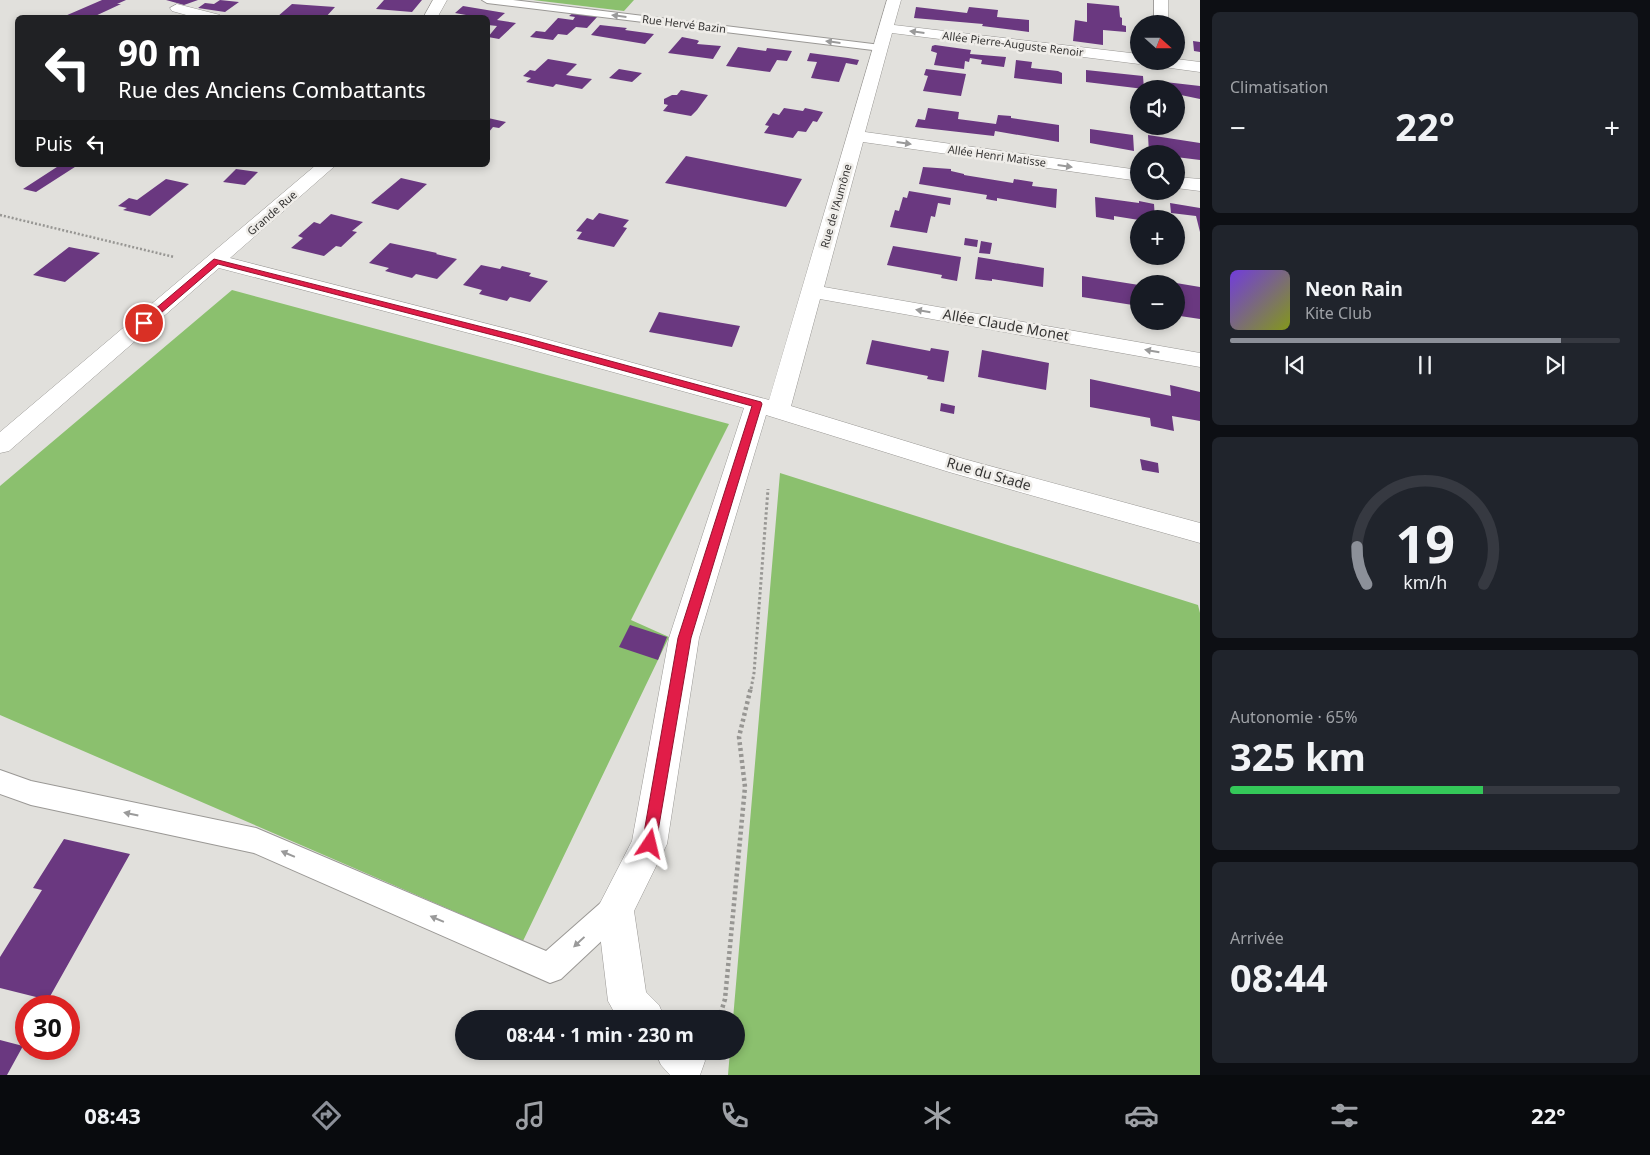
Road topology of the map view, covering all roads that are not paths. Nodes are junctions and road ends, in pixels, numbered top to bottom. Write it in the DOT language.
graph roads {
  1 [pos="440,0"];
  2 [pos="487,0"];
  3 [pos="894,0"];
  4 [pos="1162,0"];
  5 [pos="176,8"];
  6 [pos="203,15"];
  7 [pos="432,15"];
  8 [pos="1161,15"];
  9 [pos="886,28"];
  10 [pos="881,48"];
  11 [pos="1130,58"];
  12 [pos="1185,65"];
  13 [pos="1200,67"];
  14 [pos="856,136"];
  15 [pos="325,167"];
  16 [pos="1130,175"];
  17 [pos="1185,183"];
  18 [pos="1200,185"];
  19 [pos="216,261"];
  20 [pos="812,291"];
  21 [pos="1200,360"];
  22 [pos="768,408"];
  23 [pos="0,445"];
  24 [pos="1200,532"];
  25 [pos="0,782"];
  26 [pos="615,909"];
  27 [pos="636,1010"];
  1 -- 7 [label="street"];
  10 -- 2 [label="lane, Rue Hervé Bazin, one-way"];
  3 -- 9 [label="street, Rue de l'Aumône"];
  4 -- 8 [label="street"];
  5 -- 6 [label="street"];
  9 -- 10 [label="street, Rue de l'Aumône"];
  11 -- 9 [label="street, Allée Pierre-Auguste Renoir, one-way"];
  10 -- 14 [label="street, Rue de l'Aumône"];
  12 -- 13 [label="street"];
  14 -- 16 [label="street, Allée Henri Matisse, one-way"];
  14 -- 20 [label="street, Rue de l'Aumône"];
  15 -- 19 [label="street, Grande Rue"];
  17 -- 18 [label="street"];
  19 -- 22 [label="street, Rue du Stade"];
  19 -- 23 [label="street, Grande Rue"];
  21 -- 20 [label="street, Allée Claude Monet, one-way"];
  20 -- 22 [label="street, Rue de l'Aumône"];
  22 -- 24 [label="street, Rue du Stade"];
  22 -- 26 [label="street, Rue de l'Aumône"];
  26 -- 25 [label="lane, one-way"];
  26 -- 27 [label="street"];
}
